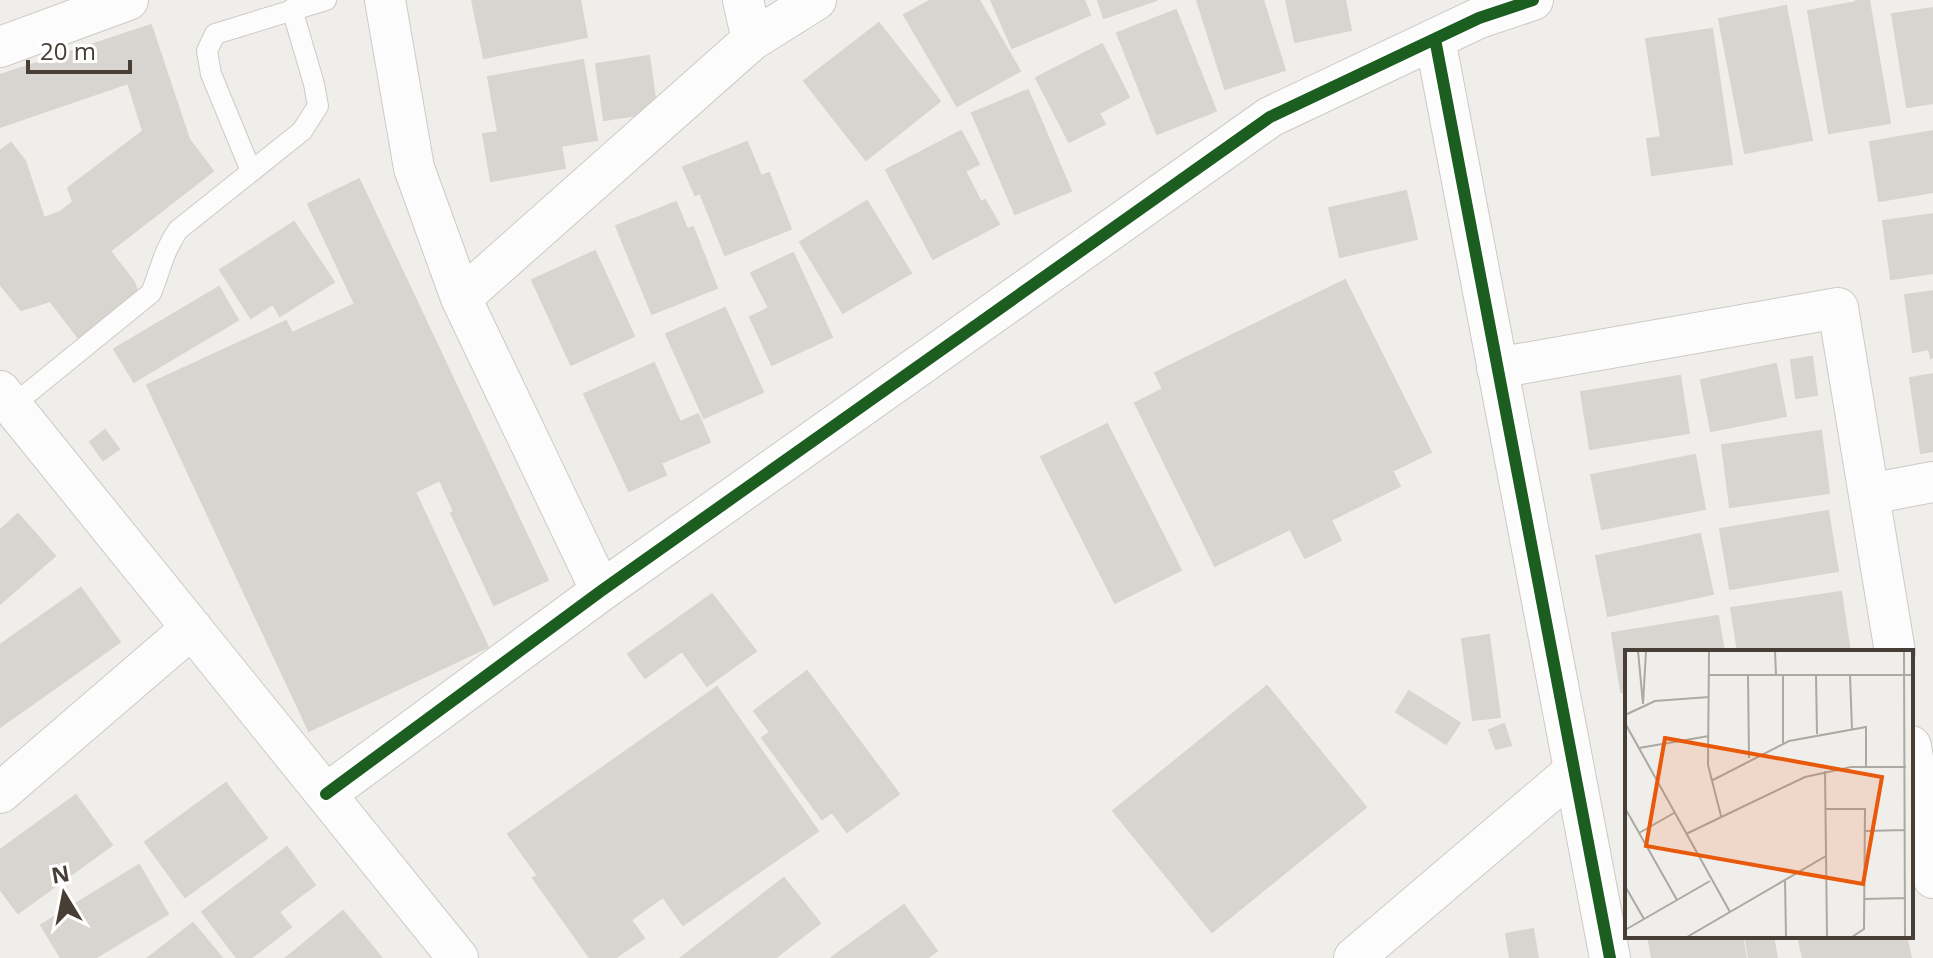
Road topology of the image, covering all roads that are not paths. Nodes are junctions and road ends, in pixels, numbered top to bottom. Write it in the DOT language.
graph roads {
  1 [pos="128,0"];
  2 [pos="326,0"];
  3 [pos="385,0"];
  4 [pos="743,0"];
  5 [pos="816,0"];
  6 [pos="1533,0"];
  7 [pos="292,9"];
  8 [pos="1435,39"];
  9 [pos="752,40"];
  10 [pos="0,47"];
  11 [pos="251,171"];
  12 [pos="461,298"];
  13 [pos="1497,368"];
  14 [pos="6,398"];
  15 [pos="1933,482"];
  16 [pos="1869,494"];
  17 [pos="601,591"];
  18 [pos="192,628"];
  19 [pos="1895,650"];
  20 [pos="1913,758"];
  21 [pos="1574,771"];
  22 [pos="0,793"];
  23 [pos="326,794"];
  24 [pos="1933,878"];
  25 [pos="458,958"];
  26 [pos="1354,958"];
  27 [pos="1610,958"];
  1 -- 10 [label="street"];
  2 -- 7 [label="lane"];
  3 -- 12 [label="street"];
  4 -- 9 [label="street"];
  5 -- 9 [label="street"];
  6 -- 8 [label="street"];
  7 -- 11 [label="lane"];
  7 -- 11 [label="lane"];
  8 -- 13 [label="street"];
  8 -- 17 [label="street"];
  9 -- 12 [label="street"];
  11 -- 14 [label="lane"];
  12 -- 17 [label="street"];
  13 -- 16 [label="street"];
  13 -- 21 [label="street"];
  14 -- 18 [label="street"];
  15 -- 16 [label="street"];
  16 -- 19 [label="street"];
  17 -- 23 [label="street"];
  18 -- 22 [label="street"];
  18 -- 23 [label="street"];
  20 -- 24 [label="street"];
  21 -- 26 [label="street"];
  21 -- 27 [label="street"];
  23 -- 25 [label="street"];
}
